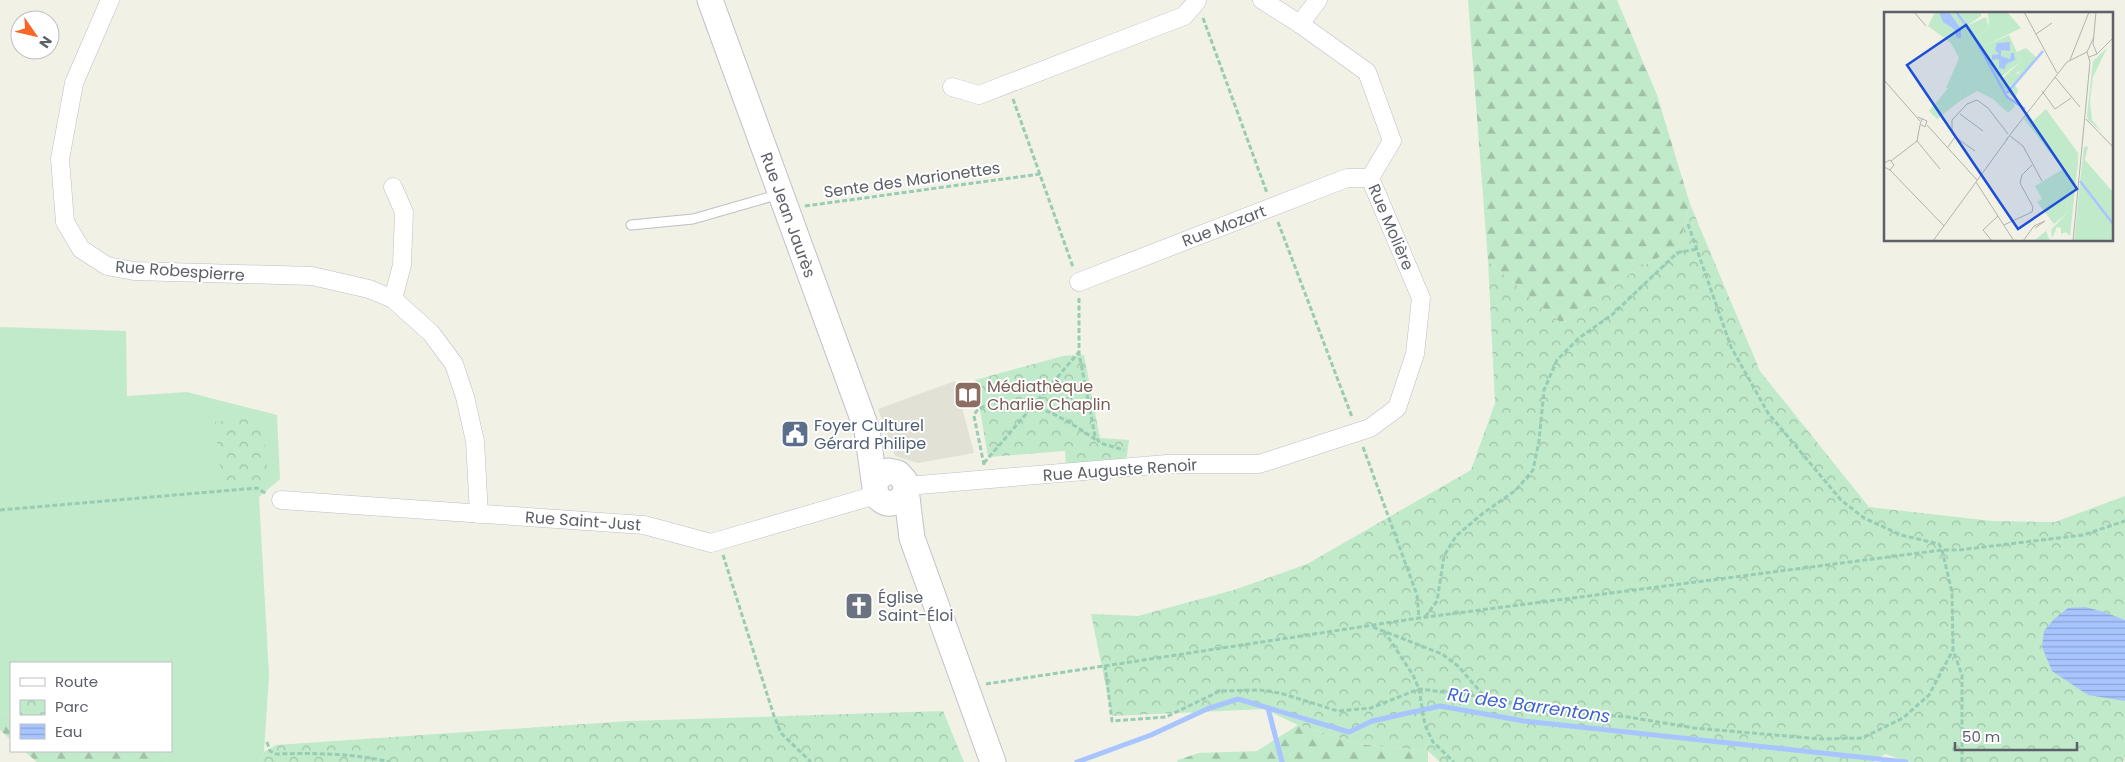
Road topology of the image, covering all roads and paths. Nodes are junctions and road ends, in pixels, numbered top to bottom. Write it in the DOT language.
graph roads {
  1 [pos="110,0"];
  2 [pos="710,0"];
  3 [pos="1198,0"];
  4 [pos="1262,0"];
  5 [pos="1318,0"];
  6 [pos="1300,24"];
  7 [pos="952,87"];
  8 [pos="1040,174"];
  9 [pos="1370,178"];
  10 [pos="393,187"];
  11 [pos="784,202"];
  12 [pos="1272,207"];
  13 [pos="1688,224"];
  14 [pos="632,225"];
  15 [pos="1697,249"];
  16 [pos="1079,282"];
  17 [pos="393,299"];
  18 [pos="1079,351"];
  19 [pos="1033,406"];
  20 [pos="1358,432"];
  21 [pos="1100,443"];
  22 [pos="986,472"];
  23 [pos="891,488"];
  24 [pos="280,500"];
  25 [pos="0,510"];
  26 [pos="479,514"];
  27 [pos="2125,521"];
  28 [pos="719,542"];
  29 [pos="1942,550"];
  30 [pos="1419,618"];
  31 [pos="1425,618"];
  32 [pos="1372,627"];
  33 [pos="1384,631"];
  34 [pos="1953,650"];
  35 [pos="1105,665"];
  36 [pos="966,687"];
  37 [pos="1419,689"];
  38 [pos="1485,697"];
  39 [pos="268,742"];
  40 [pos="1962,760"];
  41 [pos="390,762"];
  42 [pos="810,762"];
  43 [pos="993,762"];
  44 [pos="1454,762"];
  1 -- 17 [label="street, Rue Robespierre"];
  2 -- 11 [label="main road, Rue Jean Jaurès"];
  3 -- 7 [label="street"];
  3 -- 12 [label="path"];
  4 -- 6 [label="street, Rue Molière"];
  5 -- 6 [label="street"];
  6 -- 9 [label="street, Rue Molière"];
  8 -- 11 [label="path, Sente des Marionettes"];
  9 -- 12 [label="street, Rue Mozart"];
  9 -- 20 [label="street, Rue Molière"];
  10 -- 17 [label="street"];
  11 -- 14 [label="lane"];
  11 -- 23 [label="main road, Rue Jean Jaurès"];
  12 -- 16 [label="street, Rue Mozart"];
  12 -- 20 [label="path"];
  13 -- 15 [label="path"];
  15 -- 29 [label="path"];
  15 -- 31 [label="path"];
  17 -- 26 [label="street, Rue Robespierre"];
  18 -- 19 [label="path"];
  19 -- 21 [label="path"];
  19 -- 22 [label="path"];
  19 -- 22 [label="path"];
  20 -- 22 [label="street, Rue Auguste Renoir"];
  20 -- 30 [label="path"];
  22 -- 23 [label="street, Rue Auguste Renoir"];
  23 -- 28 [label="street, Rue Saint-Just"];
  23 -- 36 [label="main road"];
  24 -- 25 [label="path"];
  24 -- 26 [label="street, Rue Saint-Just"];
  26 -- 28 [label="street, Rue Saint-Just"];
  27 -- 29 [label="path"];
  28 -- 42 [label="path"];
  29 -- 31 [label="path"];
  29 -- 34 [label="path"];
  30 -- 31 [label="path"];
  30 -- 32 [label="path"];
  32 -- 33 [label="path"];
  32 -- 35 [label="path"];
  33 -- 37 [label="path"];
  33 -- 38 [label="path"];
  34 -- 38 [label="path"];
  34 -- 40 [label="path"];
  35 -- 36 [label="path"];
  35 -- 37 [label="path"];
  36 -- 43 [label="main road"];
  37 -- 38 [label="path"];
  37 -- 44 [label="path"];
  39 -- 41 [label="path"];
}
